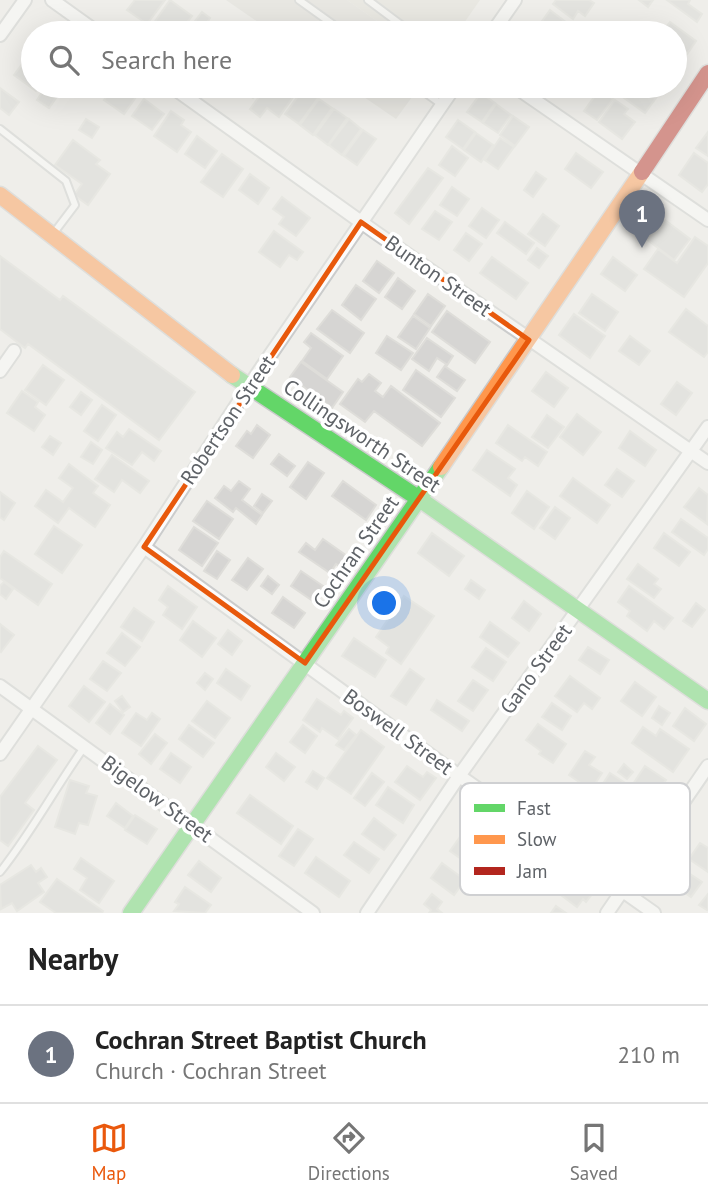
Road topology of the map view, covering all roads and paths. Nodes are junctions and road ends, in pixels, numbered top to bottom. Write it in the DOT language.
graph roads {
  1 [pos="25,0"];
  2 [pos="52,0"];
  3 [pos="299,0"];
  4 [pos="368,0"];
  5 [pos="515,0"];
  6 [pos="81,21"];
  7 [pos="328,21"];
  8 [pos="396,21"];
  9 [pos="500,21"];
  10 [pos="0,35"];
  11 [pos="708,73"];
  12 [pos="188,98"];
  13 [pos="433,98"];
  14 [pos="446,98"];
  15 [pos="531,98"];
  16 [pos="442,104"];
  17 [pos="0,129"];
  18 [pos="639,173"];
  19 [pos="0,195"];
  20 [pos="708,220"];
  21 [pos="361,222"];
  22 [pos="52,236"];
  23 [pos="529,340"];
  24 [pos="14,351"];
  25 [pos="0,371"];
  26 [pos="249,386"];
  27 [pos="708,426"];
  28 [pos="691,451"];
  29 [pos="708,463"];
  30 [pos="418,498"];
  31 [pos="144,547"];
  32 [pos="578,610"];
  33 [pos="305,663"];
  34 [pos="0,686"];
  35 [pos="708,701"];
  36 [pos="32,708"];
  37 [pos="85,746"];
  38 [pos="0,754"];
  39 [pos="708,766"];
  40 [pos="459,776"];
  41 [pos="469,783"];
  42 [pos="690,792"];
  43 [pos="191,823"];
  44 [pos="0,872"];
  45 [pos="619,895"];
  46 [pos="628,895"];
  47 [pos="131,913"];
  48 [pos="313,913"];
  49 [pos="367,913"];
  50 [pos="607,913"];
  51 [pos="654,913"];
  1 -- 10 [label="street"];
  2 -- 6 [label="street"];
  3 -- 7 [label="lane"];
  4 -- 8 [label="lane"];
  5 -- 9 [label="street"];
  11 -- 18 [label="street, Cochran Street"];
  12 -- 21 [label="street, Bunton Street"];
  13 -- 16 [label="lane"];
  14 -- 16 [label="street, Robertson Street"];
  15 -- 18 [label="street"];
  16 -- 21 [label="street, Robertson Street"];
  17 -- 22 [label="lane"];
  18 -- 20 [label="street"];
  18 -- 23 [label="street, Cochran Street"];
  19 -- 22 [label="street, Collingsworth Street"];
  21 -- 23 [label="street, Bunton Street"];
  21 -- 26 [label="street, Robertson Street"];
  22 -- 26 [label="street, Collingsworth Street"];
  23 -- 28 [label="street, Bunton Street"];
  23 -- 30 [label="street, Cochran Street"];
  24 -- 25 [label="street"];
  26 -- 30 [label="street, Collingsworth Street"];
  26 -- 31 [label="street, Robertson Street"];
  27 -- 28 [label="street, Gano Street"];
  28 -- 29 [label="street, Bunton Street"];
  28 -- 32 [label="street, Gano Street"];
  30 -- 32 [label="street, Collingsworth Street"];
  30 -- 33 [label="street, Cochran Street"];
  31 -- 33 [label="street, Boswell Street"];
  31 -- 36 [label="street, Robertson Street"];
  32 -- 35 [label="street, Collingsworth Street"];
  32 -- 40 [label="street, Gano Street"];
  33 -- 40 [label="street, Boswell Street"];
  33 -- 43 [label="street, Cochran Street"];
  34 -- 36 [label="street, Bigelow Street"];
  36 -- 37 [label="street, Bigelow Street"];
  36 -- 38 [label="street, Robertson Street"];
  37 -- 43 [label="street, Bigelow Street"];
  37 -- 44 [label="lane"];
  39 -- 42 [label="street"];
  40 -- 41 [label="street, Boswell Street"];
  40 -- 49 [label="street, Gano Street"];
  43 -- 47 [label="street, Cochran Street"];
  43 -- 48 [label="street, Bigelow Street"];
  45 -- 50 [label="street"];
  46 -- 51 [label="street, Boswell Street"];
}
